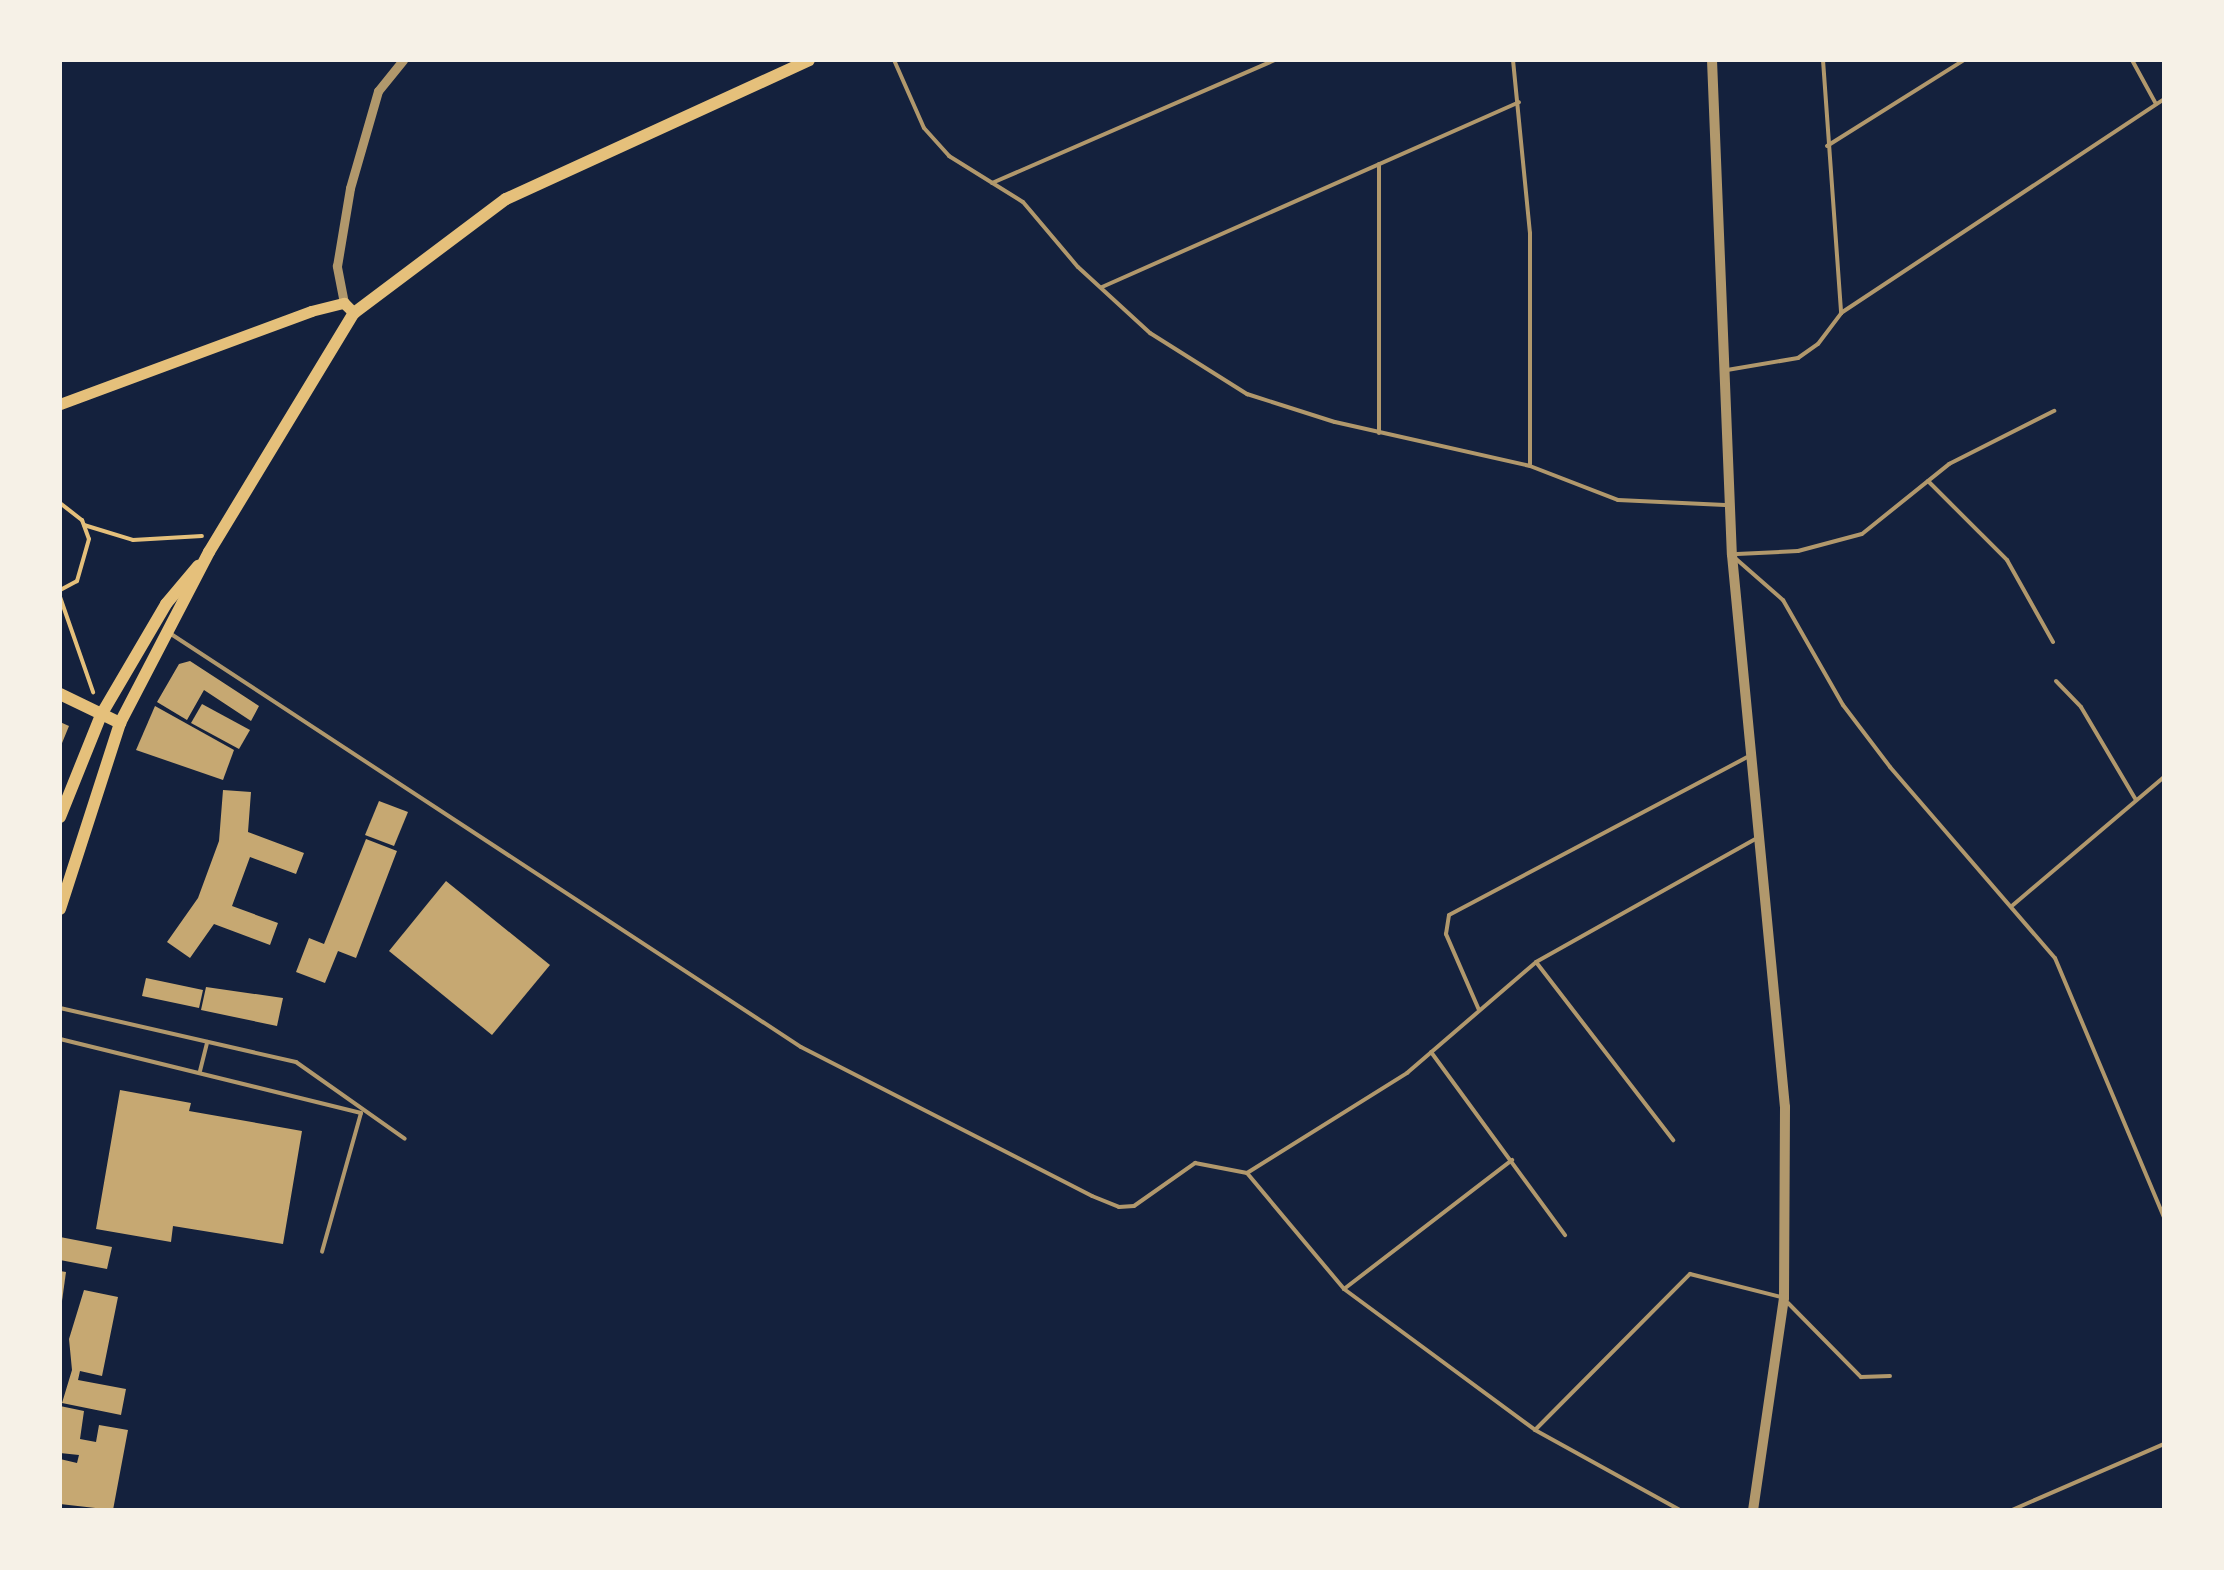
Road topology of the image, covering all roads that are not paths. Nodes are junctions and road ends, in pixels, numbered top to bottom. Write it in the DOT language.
graph roads {
  1 [pos="404,60"];
  2 [pos="780,60"];
  3 [pos="809,60"];
  4 [pos="894,60"];
  5 [pos="1276,60"];
  6 [pos="1513,60"];
  7 [pos="1712,60"];
  8 [pos="1823,60"];
  9 [pos="1964,60"];
  10 [pos="2132,60"];
  11 [pos="794,66"];
  12 [pos="2164,99"];
  13 [pos="1518,102"];
  14 [pos="2156,104"];
  15 [pos="1827,146"];
  16 [pos="1379,164"];
  17 [pos="992,183"];
  18 [pos="1101,287"];
  19 [pos="349,308"];
  20 [pos="1841,312"];
  21 [pos="1724,370"];
  22 [pos="60,404"];
  23 [pos="2054,411"];
  24 [pos="1379,433"];
  25 [pos="1530,466"];
  26 [pos="1928,481"];
  27 [pos="1728,506"];
  28 [pos="210,552"];
  29 [pos="1732,555"];
  30 [pos="170,634"];
  31 [pos="2054,642"];
  32 [pos="2056,681"];
  33 [pos="60,694"];
  34 [pos="100,715"];
  35 [pos="120,723"];
  36 [pos="1751,755"];
  37 [pos="2164,777"];
  38 [pos="2136,800"];
  39 [pos="60,817"];
  40 [pos="1758,837"];
  41 [pos="2013,906"];
  42 [pos="60,909"];
  43 [pos="1536,962"];
  44 [pos="60,1008"];
  45 [pos="1480,1010"];
  46 [pos="60,1038"];
  47 [pos="207,1042"];
  48 [pos="1431,1052"];
  49 [pos="200,1073"];
  50 [pos="361,1112"];
  51 [pos="404,1140"];
  52 [pos="1673,1140"];
  53 [pos="1512,1160"];
  54 [pos="1247,1173"];
  55 [pos="2164,1194"];
  56 [pos="2156,1198"];
  57 [pos="2164,1217"];
  58 [pos="1565,1235"];
  59 [pos="322,1252"];
  60 [pos="1344,1289"];
  61 [pos="1784,1298"];
  62 [pos="1890,1376"];
  63 [pos="1535,1430"];
  64 [pos="2164,1444"];
  65 [pos="1680,1510"];
  66 [pos="1753,1510"];
  67 [pos="2012,1510"];
  1 -- 19 [label="street"];
  2 -- 11 [label="street"];
  3 -- 11 [label="main road"];
  4 -- 17 [label="lane"];
  5 -- 17 [label="lane"];
  6 -- 13 [label="lane"];
  7 -- 21 [label="street"];
  8 -- 15 [label="lane"];
  9 -- 15 [label="lane"];
  10 -- 14 [label="lane"];
  11 -- 19 [label="main road"];
  12 -- 14 [label="lane"];
  13 -- 16 [label="lane"];
  13 -- 25 [label="lane"];
  14 -- 20 [label="lane"];
  15 -- 20 [label="lane"];
  16 -- 18 [label="lane"];
  16 -- 24 [label="lane"];
  17 -- 18 [label="lane"];
  18 -- 24 [label="lane"];
  19 -- 22 [label="main road"];
  19 -- 28 [label="main road"];
  20 -- 21 [label="lane"];
  21 -- 27 [label="street"];
  23 -- 26 [label="lane"];
  24 -- 25 [label="lane"];
  25 -- 27 [label="lane"];
  26 -- 29 [label="lane"];
  26 -- 31 [label="lane"];
  27 -- 29 [label="street"];
  28 -- 30 [label="main road"];
  28 -- 34 [label="main road"];
  29 -- 36 [label="street"];
  29 -- 41 [label="lane"];
  30 -- 35 [label="main road"];
  30 -- 54 [label="lane"];
  32 -- 38 [label="lane"];
  33 -- 34 [label="main road"];
  34 -- 35 [label="main road"];
  34 -- 39 [label="main road"];
  35 -- 42 [label="main road"];
  36 -- 40 [label="street"];
  36 -- 45 [label="lane"];
  37 -- 38 [label="lane"];
  38 -- 41 [label="lane"];
  40 -- 43 [label="lane"];
  40 -- 61 [label="street"];
  41 -- 56 [label="lane"];
  43 -- 45 [label="lane"];
  43 -- 52 [label="lane"];
  44 -- 47 [label="lane"];
  45 -- 48 [label="lane"];
  46 -- 49 [label="lane"];
  47 -- 49 [label="lane"];
  47 -- 50 [label="lane"];
  48 -- 53 [label="lane"];
  48 -- 54 [label="lane"];
  49 -- 50 [label="lane"];
  50 -- 51 [label="lane"];
  50 -- 59 [label="lane"];
  53 -- 58 [label="lane"];
  53 -- 60 [label="lane"];
  54 -- 60 [label="lane"];
  55 -- 56 [label="lane"];
  56 -- 57 [label="lane"];
  60 -- 63 [label="lane"];
  61 -- 62 [label="lane"];
  61 -- 63 [label="lane"];
  61 -- 66 [label="street"];
  63 -- 65 [label="lane"];
  64 -- 67 [label="lane"];
}
